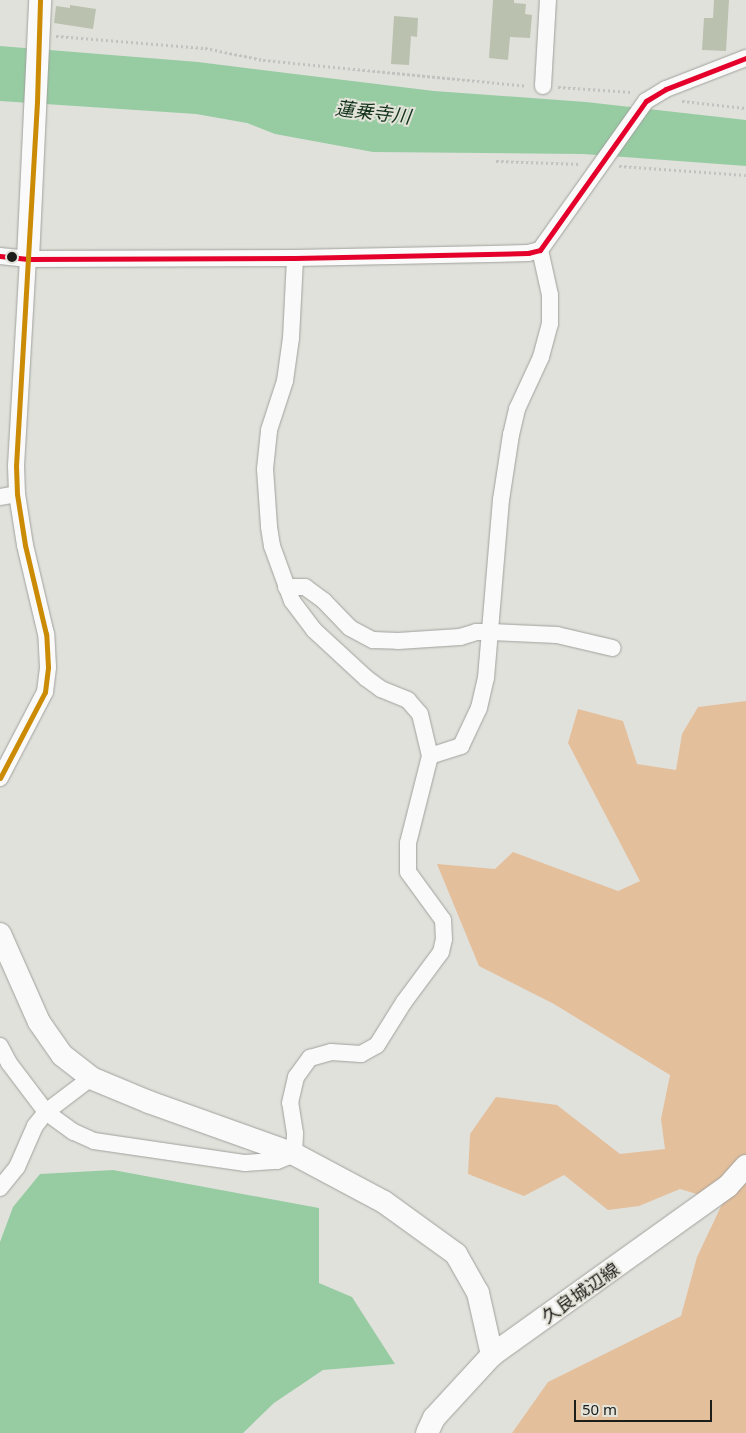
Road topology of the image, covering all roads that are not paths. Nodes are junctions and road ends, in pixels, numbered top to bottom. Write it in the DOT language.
graph roads {
  1 [pos="40,0"];
  2 [pos="548,0"];
  3 [pos="746,58"];
  4 [pos="543,86"];
  5 [pos="540,250"];
  6 [pos="0,256"];
  7 [pos="295,258"];
  8 [pos="28,259"];
  9 [pos="17,494"];
  10 [pos="0,497"];
  11 [pos="286,587"];
  12 [pos="491,632"];
  13 [pos="613,648"];
  14 [pos="430,756"];
  15 [pos="0,778"];
  16 [pos="0,934"];
  17 [pos="0,1046"];
  18 [pos="91,1078"];
  19 [pos="46,1112"];
  20 [pos="294,1154"];
  21 [pos="746,1166"];
  22 [pos="0,1188"];
  23 [pos="492,1355"];
  24 [pos="427,1433"];
  1 -- 8 [label="street"];
  2 -- 4 [label="street"];
  3 -- 5 [label="street"];
  5 -- 7 [label="street"];
  5 -- 12 [label="street"];
  6 -- 8 [label="street"];
  7 -- 8 [label="street"];
  7 -- 11 [label="street"];
  8 -- 9 [label="street"];
  9 -- 10 [label="street"];
  9 -- 15 [label="street"];
  11 -- 12 [label="street"];
  11 -- 14 [label="street"];
  12 -- 13 [label="street"];
  12 -- 14 [label="street"];
  14 -- 20 [label="street"];
  16 -- 18 [label="street"];
  17 -- 19 [label="street"];
  18 -- 19 [label="street"];
  18 -- 20 [label="street"];
  19 -- 20 [label="street"];
  19 -- 22 [label="street"];
  20 -- 23 [label="street"];
  21 -- 23 [label="street, 久良城辺線"];
  23 -- 24 [label="street, 久良城辺線"];
}
